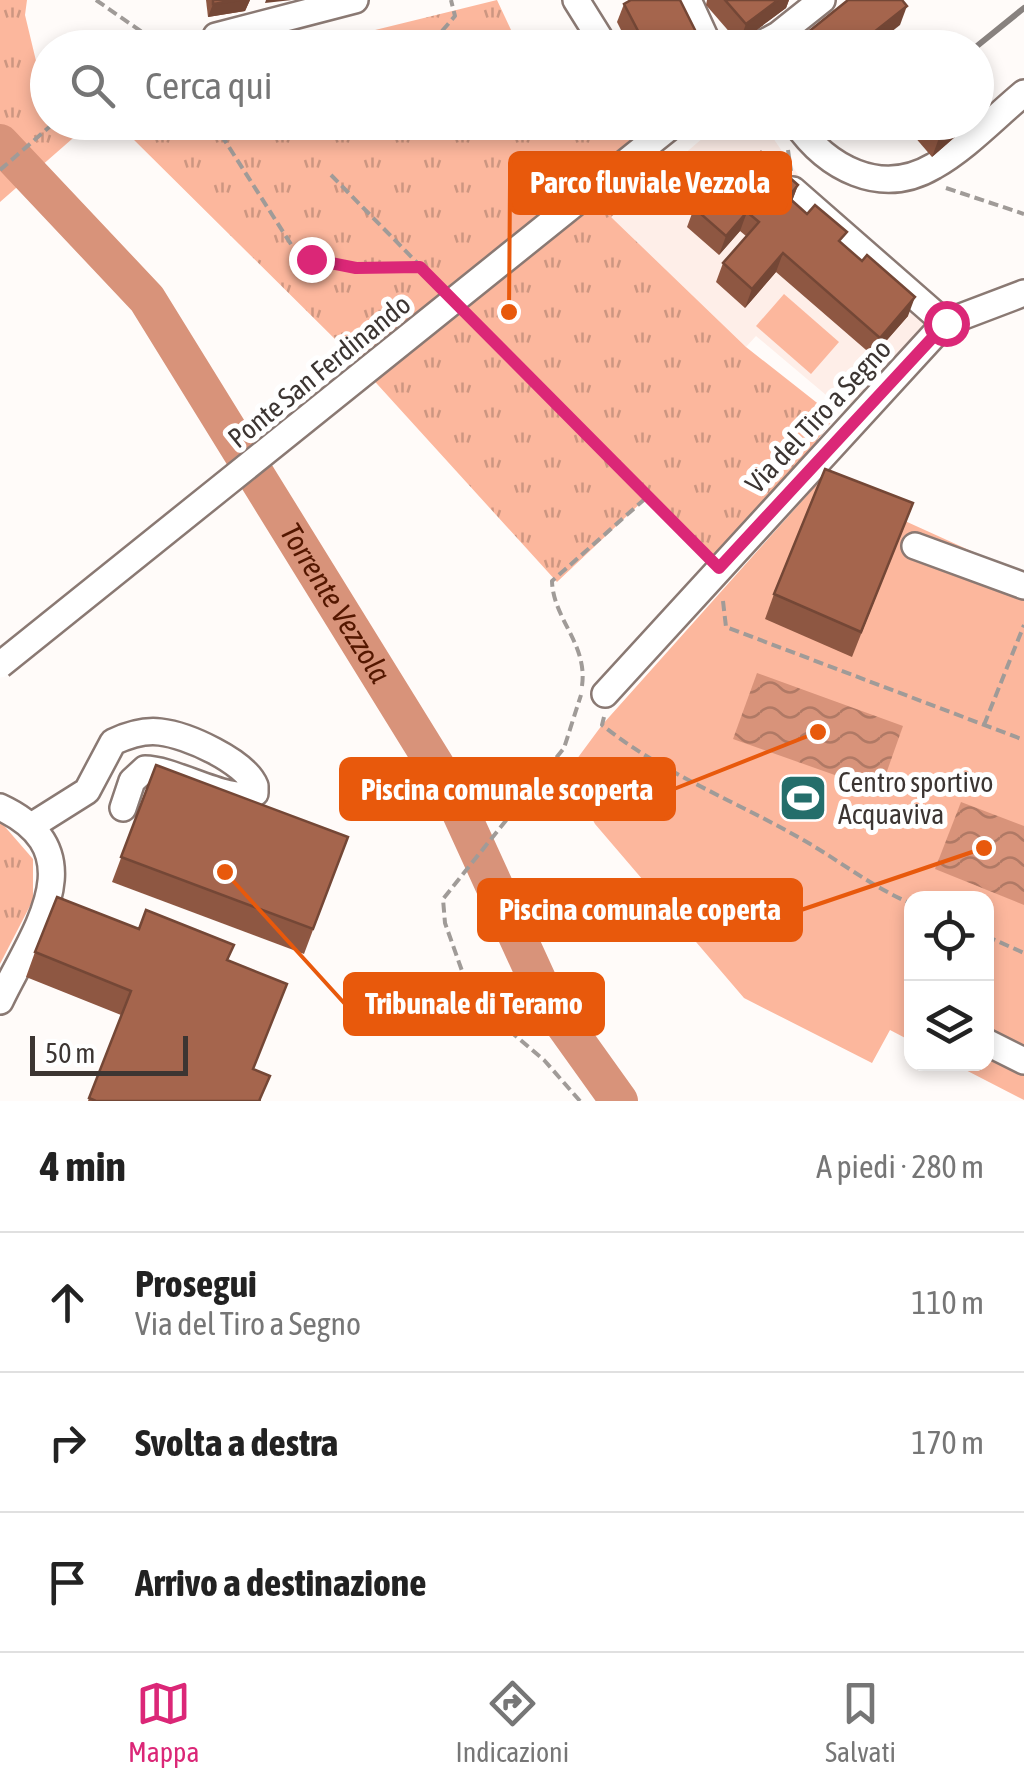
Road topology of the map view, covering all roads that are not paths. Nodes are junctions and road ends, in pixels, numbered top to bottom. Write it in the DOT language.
graph roads {
  1 [pos="354,0"];
  2 [pos="576,0"];
  3 [pos="822,0"];
  4 [pos="692,8"];
  5 [pos="239,30"];
  6 [pos="595,30"];
  7 [pos="713,30"];
  8 [pos="788,30"];
  9 [pos="1024,93"];
  10 [pos="994,117"];
  11 [pos="654,140"];
  12 [pos="804,140"];
  13 [pos="966,140"];
  14 [pos="793,190"];
  15 [pos="1024,293"];
  16 [pos="946,323"];
  17 [pos="915,546"];
  18 [pos="1024,586"];
  19 [pos="0,665"];
  20 [pos="605,694"];
  21 [pos="0,806"];
  22 [pos="123,808"];
  23 [pos="32,826"];
  24 [pos="4,993"];
  25 [pos="994,1046"];
  26 [pos="1024,1061"];
  1 -- 5 [label="street"];
  2 -- 6 [label="street"];
  3 -- 8 [label="street"];
  4 -- 7 [label="street"];
  9 -- 10 [label="street"];
  11 -- 19 [label="street, Ponte San Ferdinando, bridge"];
  12 -- 13 [label="street"];
  14 -- 16 [label="street"];
  15 -- 16 [label="street, Via del Tiro a Segno"];
  16 -- 20 [label="street, Via del Tiro a Segno"];
  17 -- 18 [label="street"];
  21 -- 23 [label="street"];
  22 -- 23 [label="street"];
  23 -- 24 [label="street"];
  25 -- 26 [label="street"];
}
